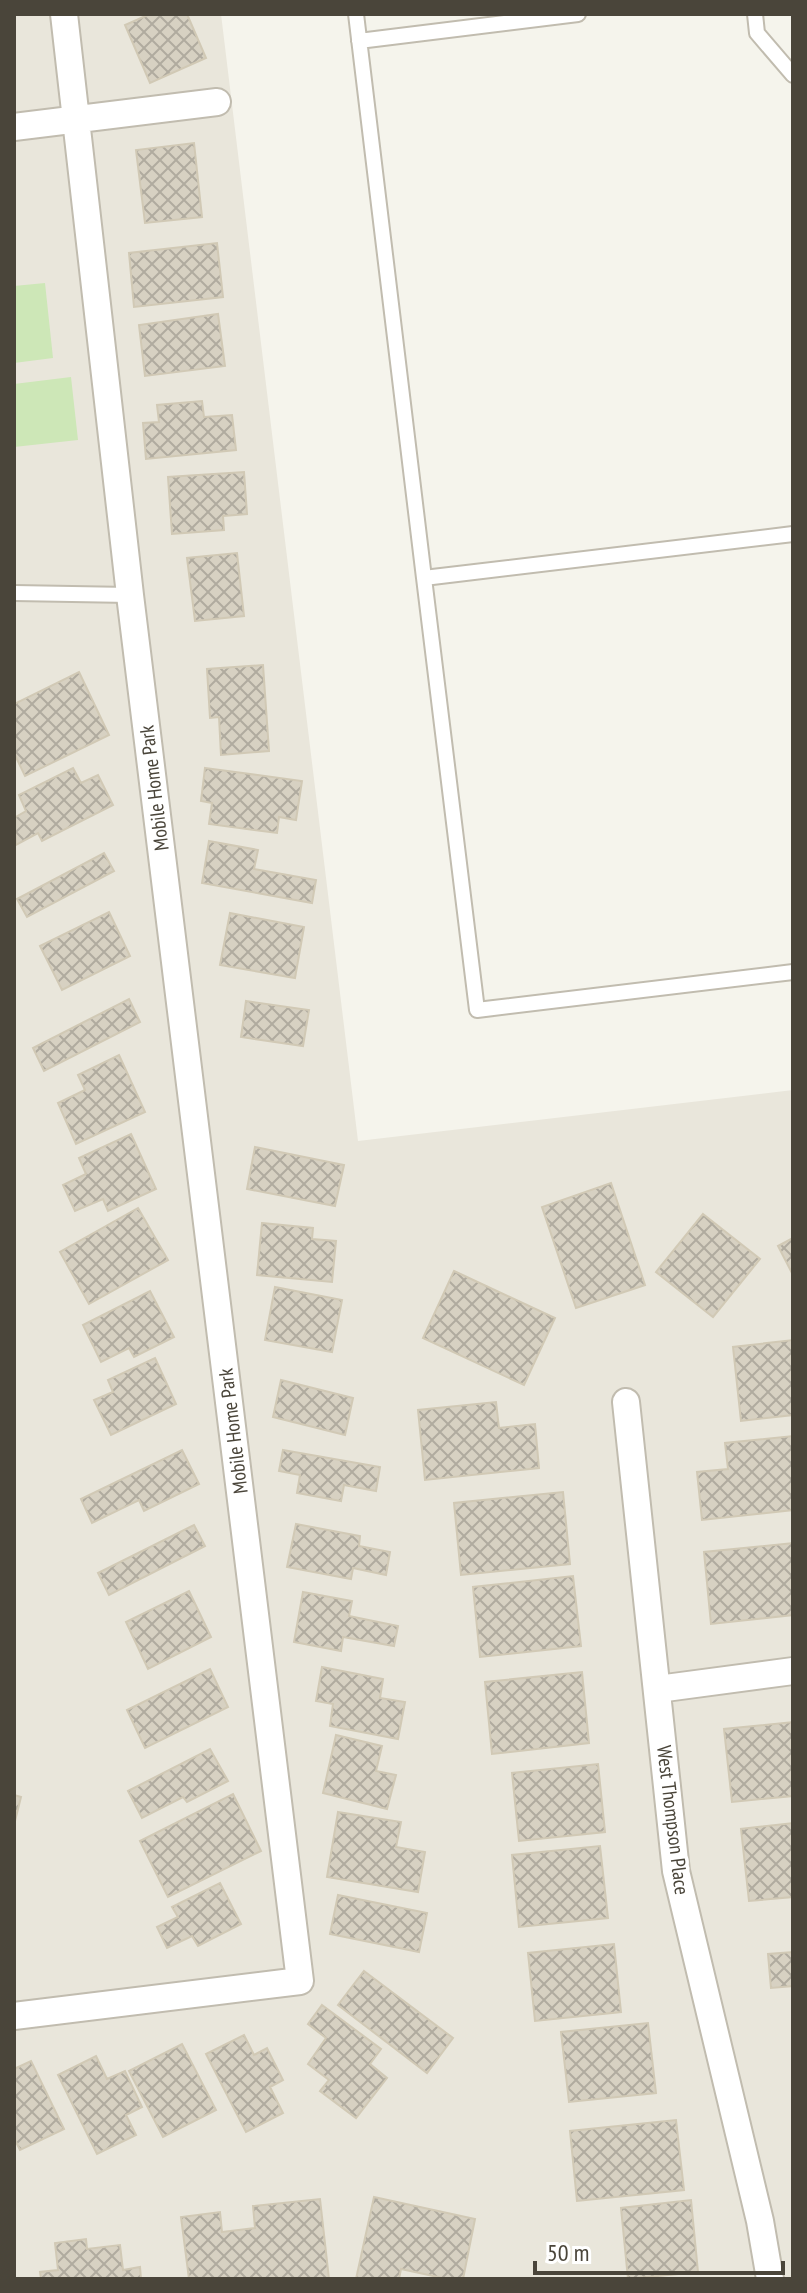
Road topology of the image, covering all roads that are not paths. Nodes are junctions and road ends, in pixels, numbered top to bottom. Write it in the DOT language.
graph roads {
  1 [pos="64,14"];
  2 [pos="356,14"];
  3 [pos="578,14"];
  4 [pos="755,14"];
  5 [pos="359,41"];
  6 [pos="793,75"];
  7 [pos="217,102"];
  8 [pos="76,120"];
  9 [pos="14,127"];
  10 [pos="793,534"];
  11 [pos="424,578"];
  12 [pos="14,593"];
  13 [pos="130,595"];
  14 [pos="793,972"];
  15 [pos="626,1402"];
  16 [pos="793,1671"];
  17 [pos="658,1689"];
  18 [pos="14,2016"];
  19 [pos="770,2279"];
  1 -- 8 [label="street, Mobile Home Park"];
  2 -- 5 [label="lane"];
  3 -- 5 [label="lane"];
  4 -- 6 [label="lane"];
  5 -- 11 [label="lane"];
  7 -- 8 [label="street"];
  8 -- 9 [label="street"];
  8 -- 13 [label="street, Mobile Home Park"];
  10 -- 11 [label="lane"];
  11 -- 14 [label="lane"];
  12 -- 13 [label="lane"];
  13 -- 18 [label="street, Mobile Home Park"];
  15 -- 17 [label="street, West Thompson Place"];
  16 -- 17 [label="street"];
  17 -- 19 [label="street, West Thompson Place"];
}
